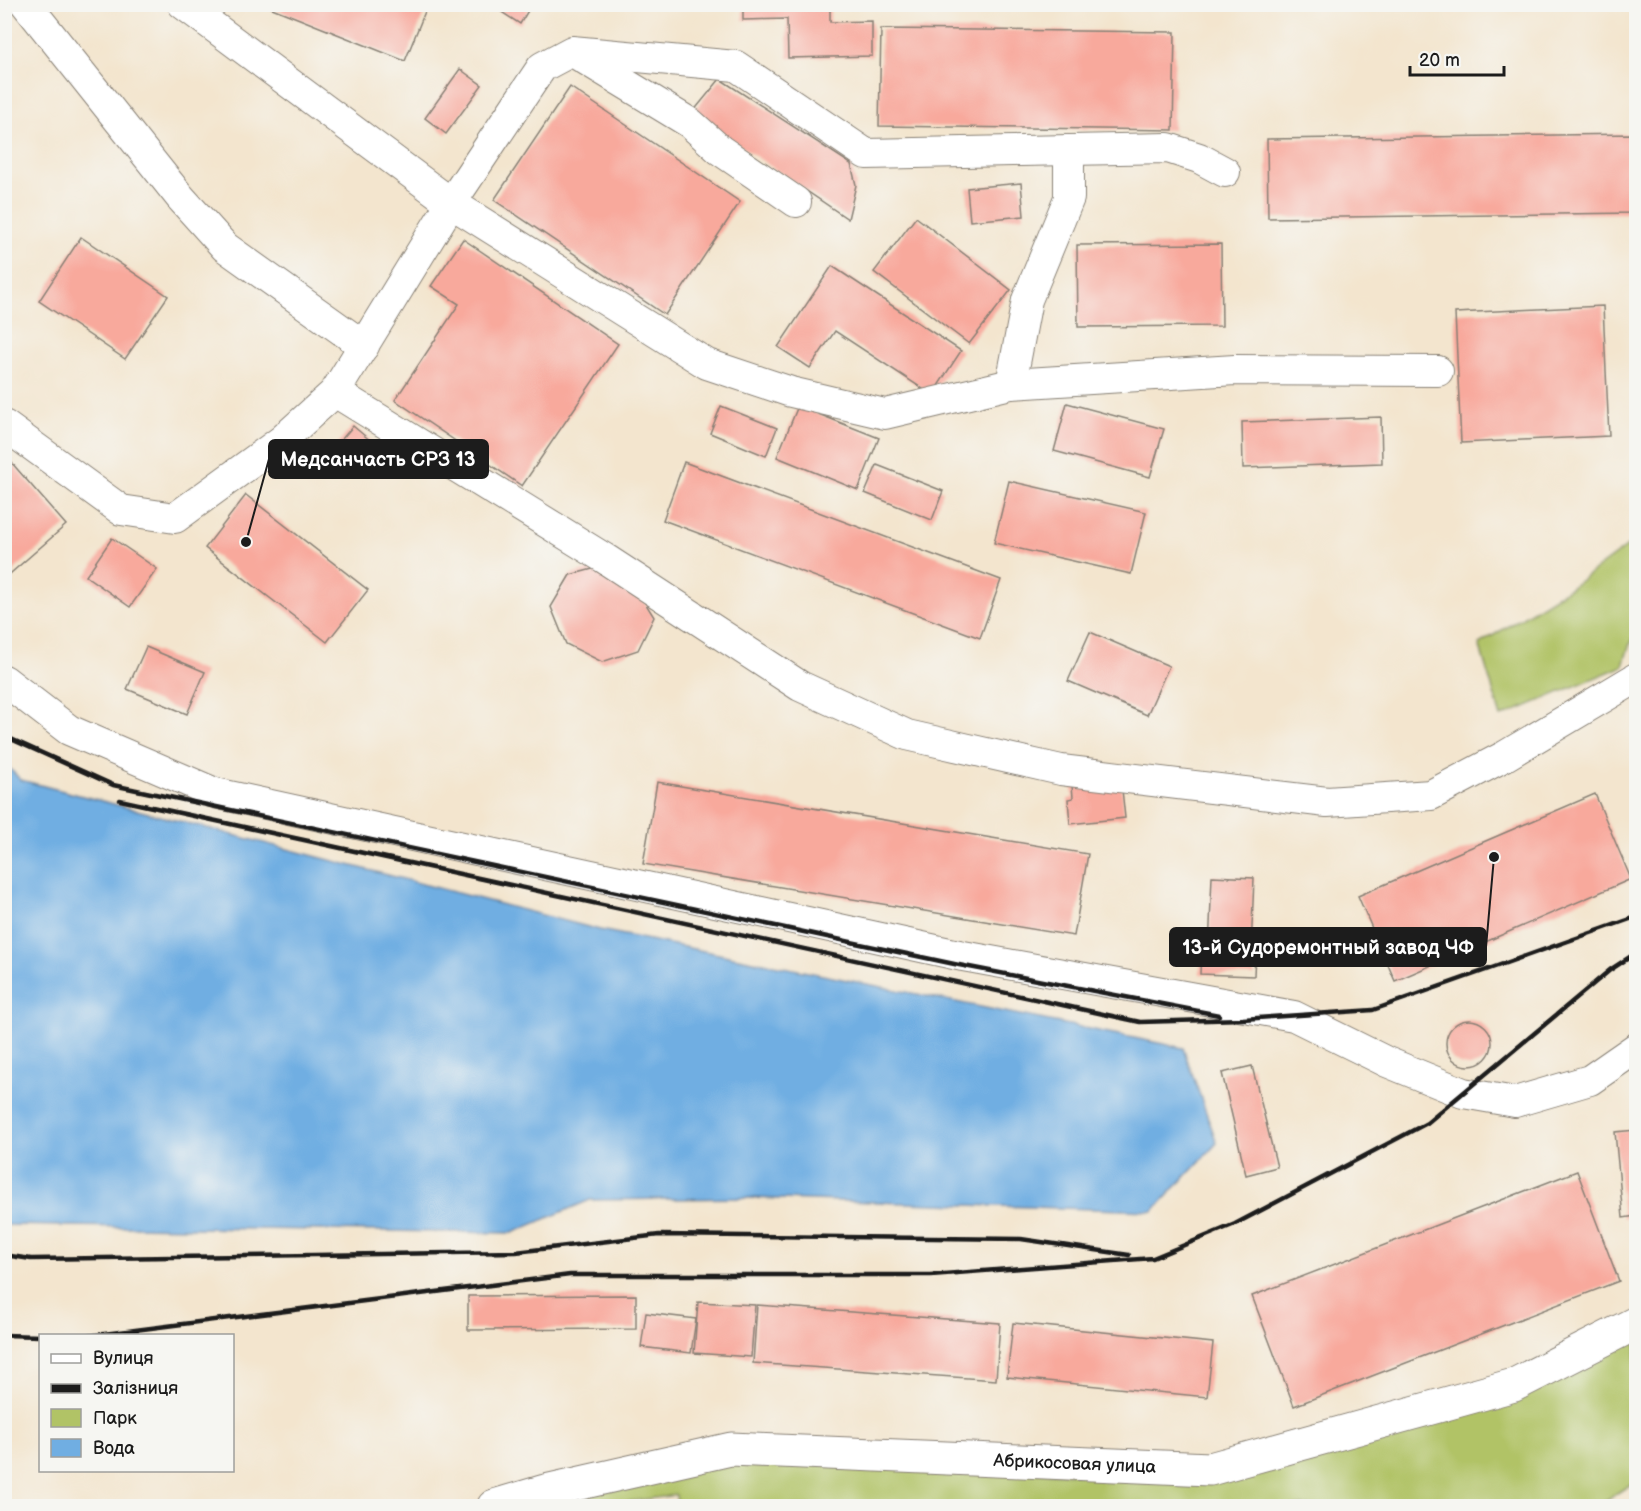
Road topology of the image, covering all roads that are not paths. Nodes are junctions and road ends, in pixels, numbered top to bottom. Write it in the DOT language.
graph roads {
  1 [pos="26,4"];
  2 [pos="183,4"];
  3 [pos="572,51"];
  4 [pos="1069,150"];
  5 [pos="1225,172"];
  6 [pos="796,202"];
  7 [pos="451,203"];
  8 [pos="364,346"];
  9 [pos="1438,371"];
  10 [pos="1011,384"];
  11 [pos="336,392"];
  12 [pos="4,425"];
  13 [pos="1636,678"];
  14 [pos="4,680"];
  15 [pos="1636,1048"];
  16 [pos="1636,1323"];
  17 [pos="494,1506"];
  1 -- 8 [label="lane"];
  2 -- 7 [label="lane"];
  3 -- 4 [label="lane"];
  3 -- 6 [label="lane"];
  3 -- 7 [label="lane"];
  4 -- 5 [label="lane"];
  4 -- 10 [label="lane"];
  7 -- 8 [label="lane"];
  7 -- 10 [label="lane"];
  8 -- 11 [label="lane"];
  9 -- 10 [label="lane"];
  11 -- 12 [label="lane"];
  11 -- 13 [label="lane"];
  14 -- 15 [label="lane"];
  16 -- 17 [label="main road, Абрикосовая улица"];
}
